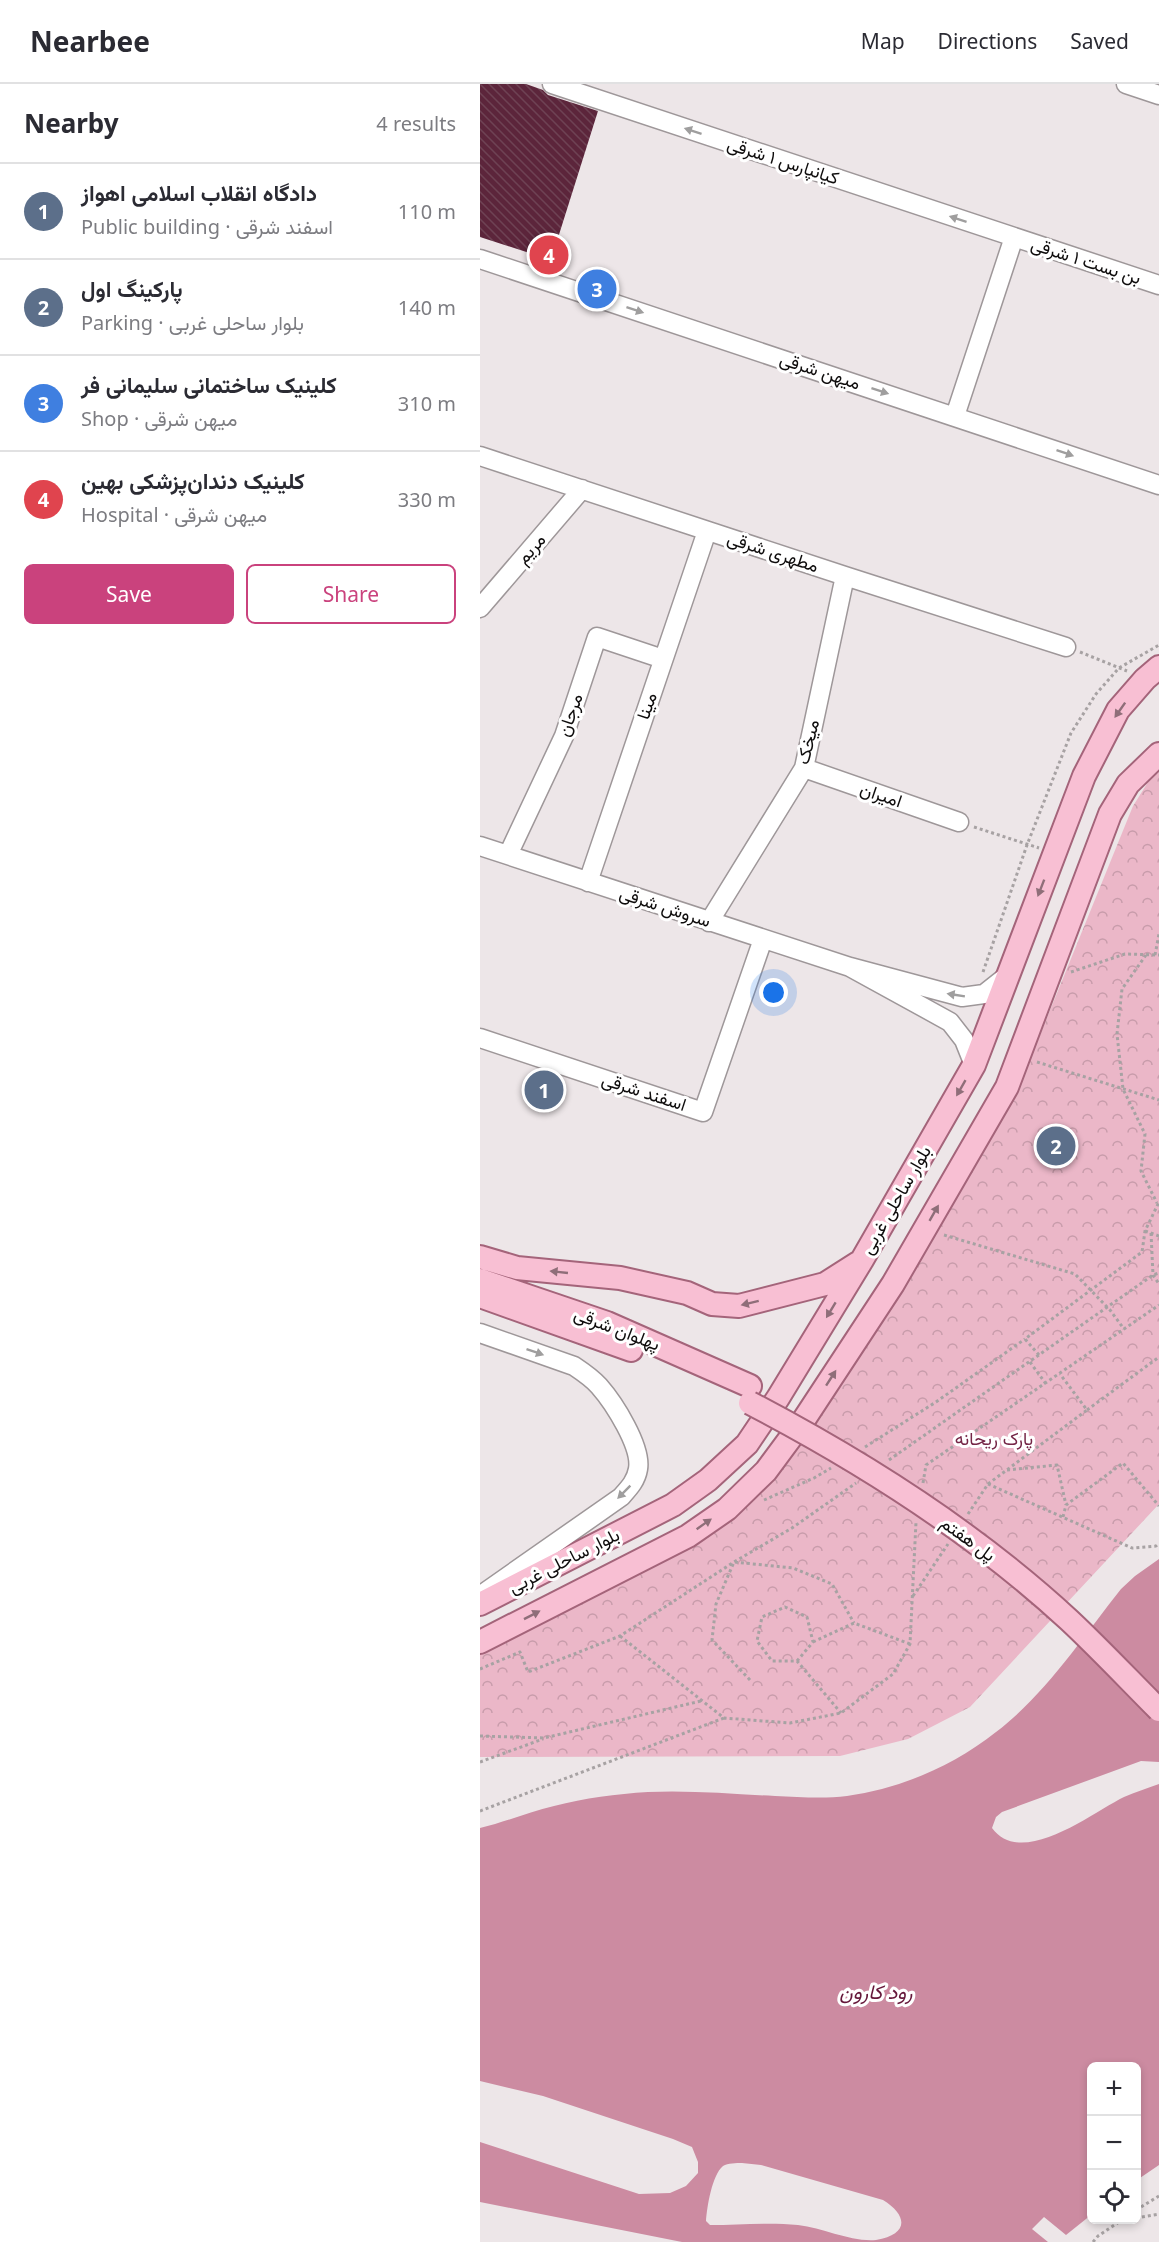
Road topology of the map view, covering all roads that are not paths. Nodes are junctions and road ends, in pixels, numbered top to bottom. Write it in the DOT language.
graph roads {
  1 [pos="552,84"];
  2 [pos="1126,84"];
  3 [pos="1159,95"];
  4 [pos="1014,237"];
  5 [pos="480,259"];
  6 [pos="1159,285"];
  7 [pos="955,416"];
  8 [pos="480,456"];
  9 [pos="1159,485"];
  10 [pos="582,489"];
  11 [pos="707,531"];
  12 [pos="845,576"];
  13 [pos="480,608"];
  14 [pos="1066,647"];
  15 [pos="663,659"];
  16 [pos="1152,673"];
  17 [pos="1159,754"];
  18 [pos="804,768"];
  19 [pos="958,822"];
  20 [pos="480,846"];
  21 [pos="508,855"];
  22 [pos="588,882"];
  23 [pos="709,922"];
  24 [pos="763,939"];
  25 [pos="850,966"];
  26 [pos="1008,975"];
  27 [pos="480,1038"];
  28 [pos="974,1065"];
  29 [pos="480,1257"];
  30 [pos="862,1260"];
  31 [pos="480,1280"];
  32 [pos="480,1296"];
  33 [pos="480,1333"];
  34 [pos="750,1394"];
  35 [pos="480,1595"];
  36 [pos="480,1604"];
  37 [pos="480,1642"];
  38 [pos="1159,1689"];
  39 [pos="1159,1710"];
  4 -- 1 [label="street, کیانپارس ۱ شرقی, one-way"];
  2 -- 3 [label="street"];
  4 -- 6 [label="street, بن بست ۱ شرقی"];
  4 -- 7 [label="street"];
  5 -- 7 [label="street, میهن شرقی, one-way"];
  7 -- 9 [label="street, میهن شرقی, one-way"];
  8 -- 10 [label="street, مطهری شرقی"];
  10 -- 11 [label="street, مطهری شرقی"];
  10 -- 13 [label="street, مریم"];
  11 -- 12 [label="street, مطهری شرقی"];
  11 -- 15 [label="street, مینا"];
  12 -- 14 [label="street, مطهری شرقی"];
  12 -- 18 [label="street, میخک"];
  15 -- 21 [label="street, مرجان"];
  15 -- 22 [label="street, مینا"];
  16 -- 26 [label="main road, بلوار ساحلی غربی, one-way"];
  37 -- 17 [label="main road, بلوار ساحلی غربی, one-way"];
  18 -- 19 [label="street, امیران"];
  18 -- 23 [label="street, میخک"];
  20 -- 21 [label="street, سروش شرقی"];
  21 -- 22 [label="street, سروش شرقی"];
  22 -- 23 [label="street, سروش شرقی"];
  23 -- 24 [label="street, سروش شرقی"];
  24 -- 25 [label="street, سروش شرقی"];
  24 -- 27 [label="street, اسفند شرقی"];
  26 -- 25 [label="street, one-way"];
  25 -- 28 [label="street"];
  26 -- 28 [label="main road, بلوار ساحلی غربی"];
  28 -- 30 [label="main road, بلوار ساحلی غربی, one-way"];
  30 -- 29 [label="main road, one-way"];
  30 -- 36 [label="main road, بلوار ساحلی غربی, one-way"];
  31 -- 34 [label="main road, پهلوان شرقی"];
  32 -- 34 [label="main road"];
  33 -- 35 [label="street, one-way"];
  34 -- 38 [label="main road, پل هفتم"];
  34 -- 39 [label="main road, پل هفتم, bridge"];
}
